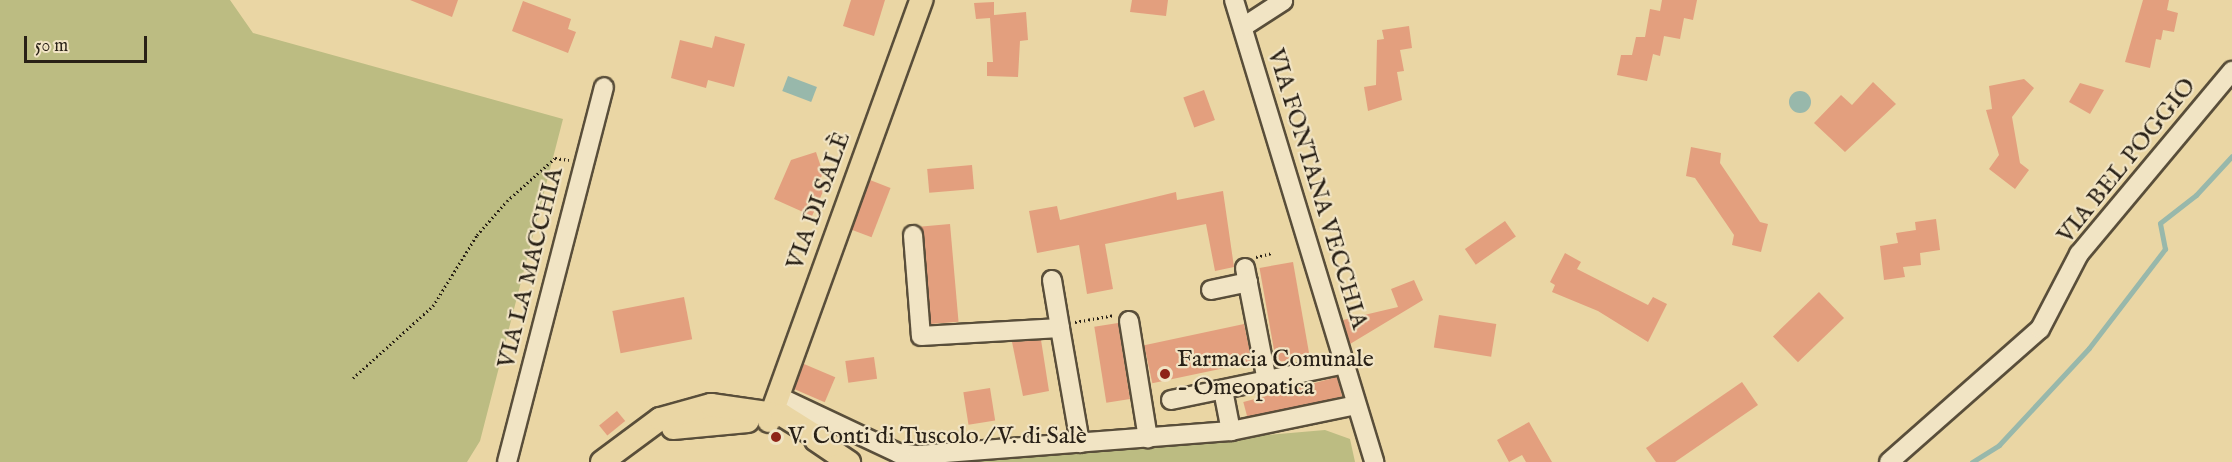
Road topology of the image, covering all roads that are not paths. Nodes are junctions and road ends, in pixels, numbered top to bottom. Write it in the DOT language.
graph roads {
  1 [pos="921,0"];
  2 [pos="1234,0"];
  3 [pos="1282,1"];
  4 [pos="1242,27"];
  5 [pos="2232,71"];
  6 [pos="604,87"];
  7 [pos="913,235"];
  8 [pos="1052,280"];
  9 [pos="1211,290"];
  10 [pos="1123,317"];
  11 [pos="1069,325"];
  12 [pos="1345,364"];
  13 [pos="1267,381"];
  14 [pos="1223,390"];
  15 [pos="1171,400"];
  16 [pos="1356,405"];
  17 [pos="772,410"];
  18 [pos="1231,431"];
  19 [pos="1148,438"];
  20 [pos="1080,443"];
  21 [pos="507,462"];
  22 [pos="602,462"];
  23 [pos="621,462"];
  24 [pos="849,462"];
  25 [pos="1374,462"];
  26 [pos="1889,462"];
  1 -- 17 [label="main road, VIA DI SALÈ"];
  2 -- 4 [label="street, VIA FONTANA VECCHIA"];
  3 -- 4 [label="street"];
  4 -- 12 [label="street, VIA FONTANA VECCHIA"];
  5 -- 26 [label="street, VIA BEL POGGIO"];
  6 -- 21 [label="street, VIA LA MACCHIA"];
  7 -- 11 [label="street"];
  8 -- 11 [label="street"];
  9 -- 13 [label="street"];
  10 -- 19 [label="street"];
  11 -- 20 [label="street"];
  12 -- 13 [label="street"];
  12 -- 16 [label="street, VIA FONTANA VECCHIA"];
  13 -- 14 [label="street"];
  14 -- 15 [label="street"];
  14 -- 18 [label="street"];
  16 -- 18 [label="street"];
  16 -- 25 [label="street, VIA FONTANA VECCHIA"];
  17 -- 20 [label="street"];
  17 -- 22 [label="main road"];
  17 -- 23 [label="main road"];
  17 -- 24 [label="main road"];
  18 -- 19 [label="street"];
  19 -- 20 [label="street"];
}
